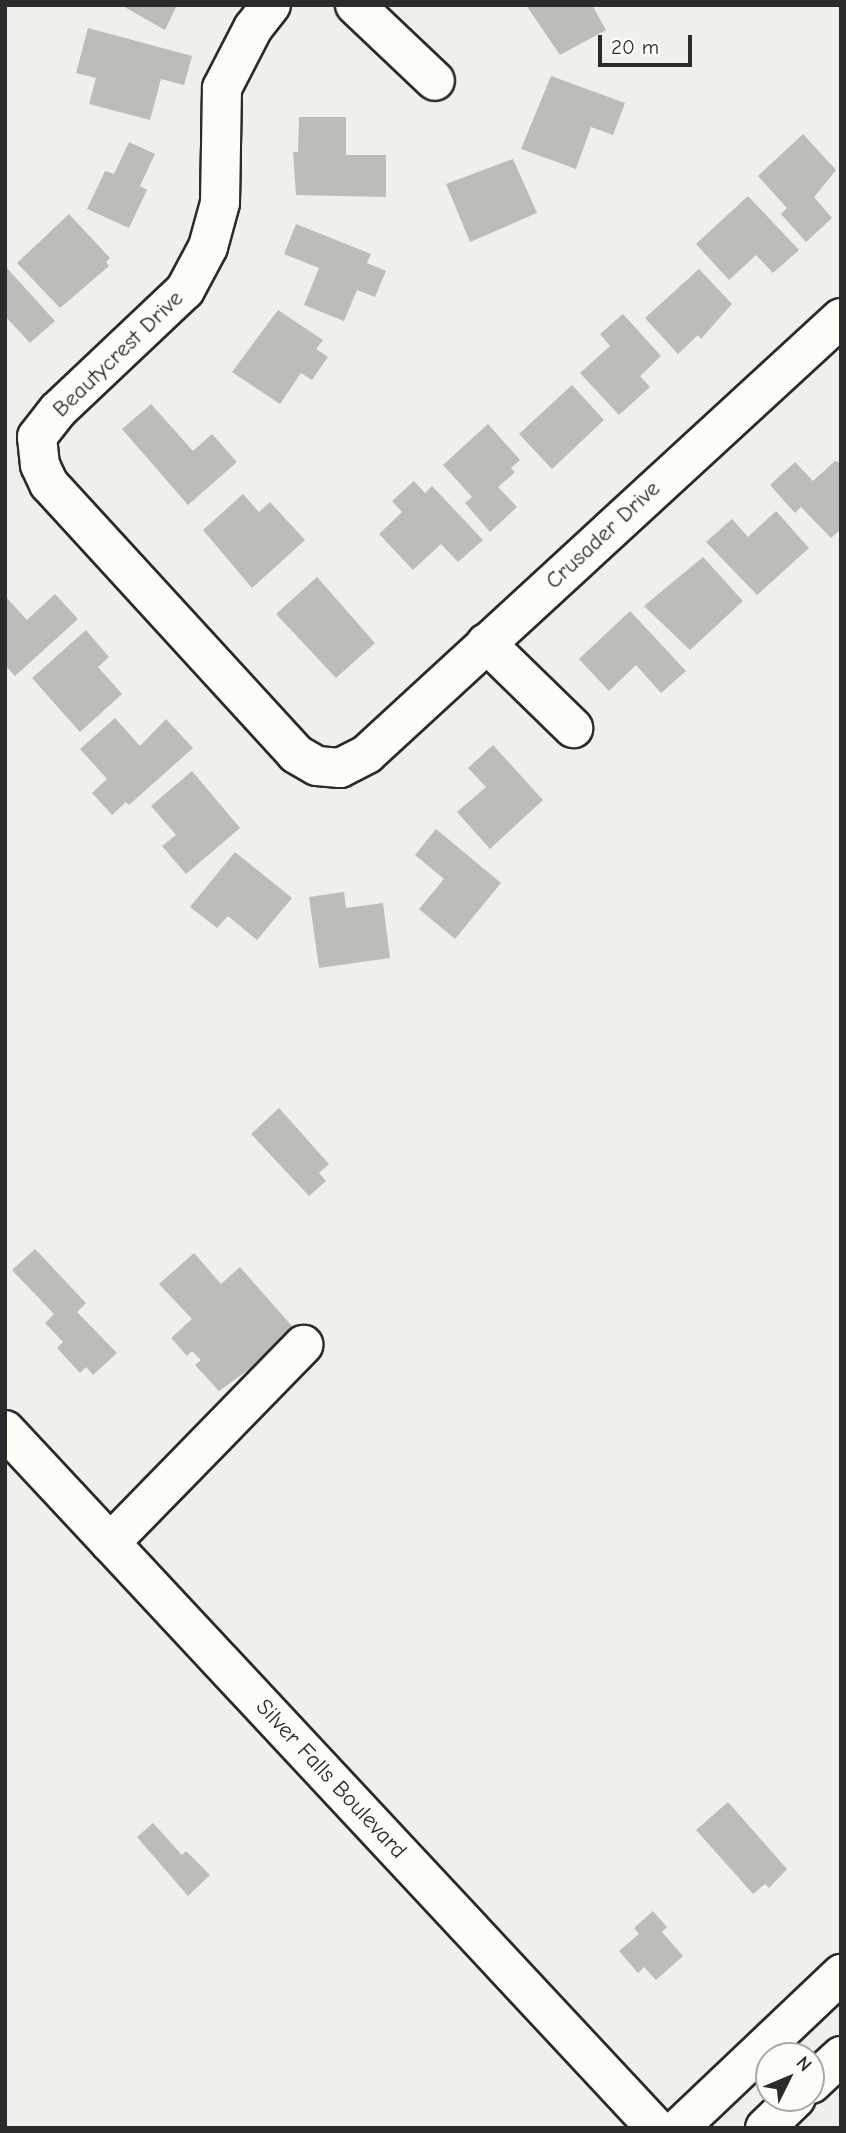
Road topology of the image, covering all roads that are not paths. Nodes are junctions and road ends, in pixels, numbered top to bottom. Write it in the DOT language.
graph roads {
  1 [pos="271,5"];
  2 [pos="355,5"];
  3 [pos="435,81"];
  4 [pos="841,318"];
  5 [pos="486,643"];
  6 [pos="573,728"];
  7 [pos="367,754"];
  8 [pos="303,1345"];
  9 [pos="5,1430"];
  10 [pos="110,1543"];
  11 [pos="841,1975"];
  12 [pos="841,2056"];
  13 [pos="825,2071"];
  14 [pos="782,2112"];
  15 [pos="656,2128"];
  16 [pos="679,2128"];
  17 [pos="765,2128"];
  1 -- 7 [label="street, Beautycrest Drive"];
  2 -- 3 [label="street"];
  4 -- 5 [label="street, Crusader Drive"];
  5 -- 6 [label="street"];
  5 -- 7 [label="street, Crusader Drive"];
  8 -- 10 [label="street"];
  9 -- 10 [label="street, Silver Falls Boulevard"];
  10 -- 15 [label="street, Silver Falls Boulevard"];
  11 -- 16 [label="street"];
  12 -- 13 [label="street"];
  14 -- 17 [label="street"];
}
